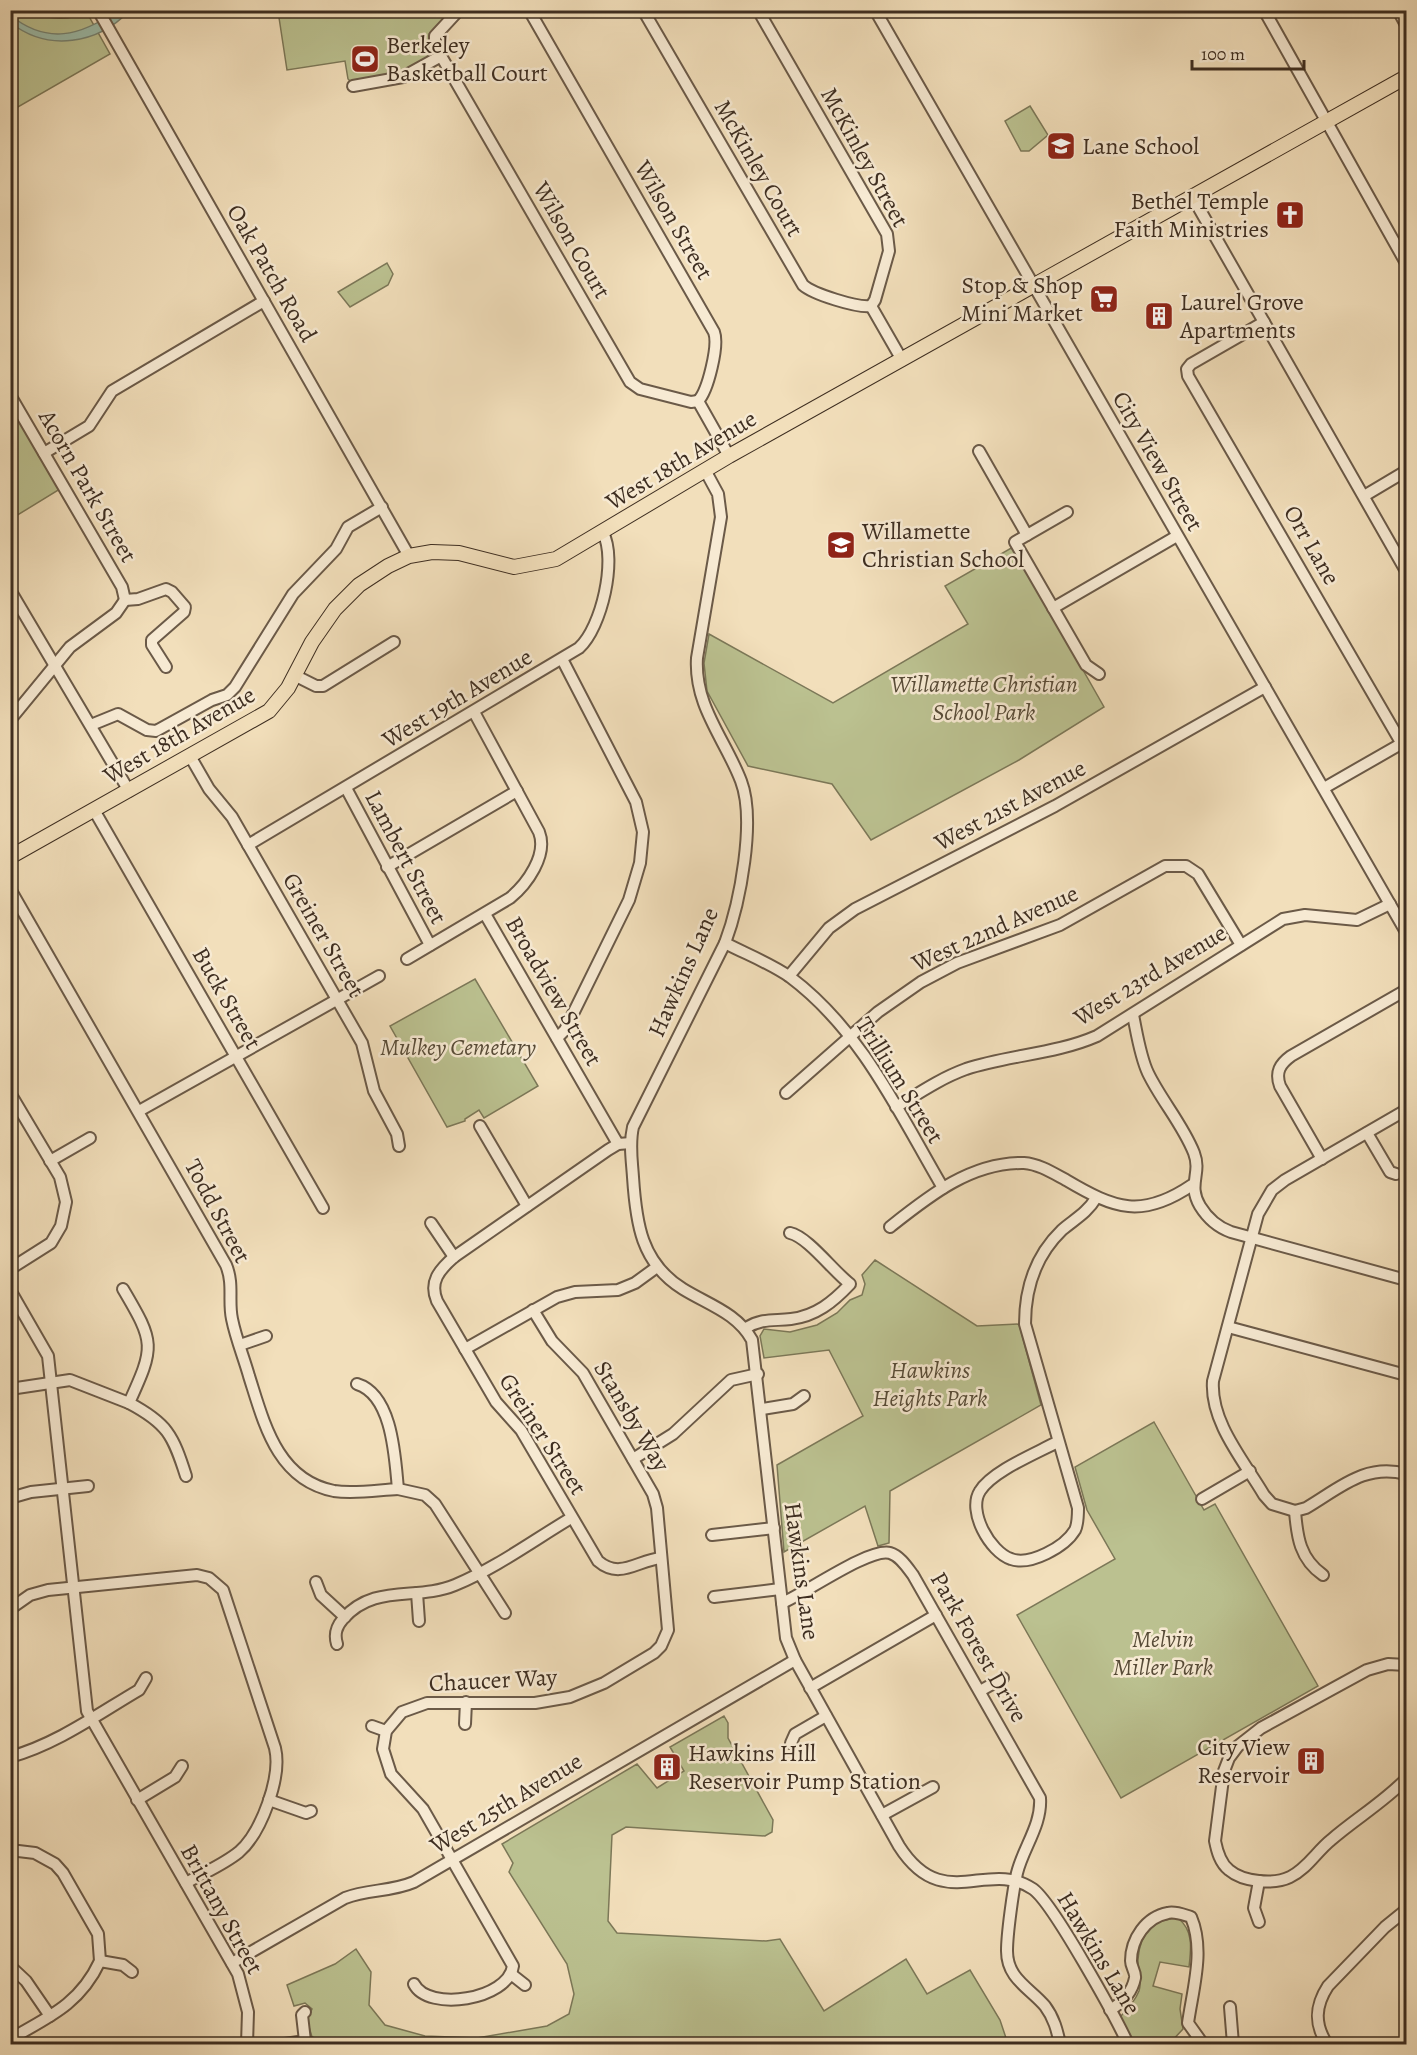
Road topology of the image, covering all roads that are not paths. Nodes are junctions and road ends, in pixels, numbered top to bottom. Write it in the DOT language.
graph roads {
  1 [pos="98,10"];
  2 [pos="459,10"];
  3 [pos="529,10"];
  4 [pos="643,10"];
  5 [pos="758,10"];
  6 [pos="875,10"];
  7 [pos="1264,10"];
  8 [pos="1398,10"];
  9 [pos="1407,26"];
  10 [pos="441,56"];
  11 [pos="1407,77"];
  12 [pos="352,86"];
  13 [pos="1325,122"];
  14 [pos="1192,196"];
  15 [pos="1407,263"];
  16 [pos="1033,285"];
  17 [pos="264,301"];
  18 [pos="871,306"];
  19 [pos="1264,322"];
  20 [pos="902,360"];
  21 [pos="10,395"];
  22 [pos="698,401"];
  23 [pos="979,452"];
  24 [pos="44,453"];
  25 [pos="729,456"];
  26 [pos="705,470"];
  27 [pos="1407,471"];
  28 [pos="1364,496"];
  29 [pos="382,507"];
  30 [pos="1067,512"];
  31 [pos="603,532"];
  32 [pos="1027,535"];
  33 [pos="1177,536"];
  34 [pos="409,556"];
  35 [pos="1407,570"];
  36 [pos="11,592"];
  37 [pos="125,600"];
  38 [pos="1053,608"];
  39 [pos="394,642"];
  40 [pos="562,659"];
  41 [pos="55,665"];
  42 [pos="166,667"];
  43 [pos="1099,674"];
  44 [pos="296,676"];
  45 [pos="1265,687"];
  46 [pos="474,712"];
  47 [pos="10,720"];
  48 [pos="91,726"];
  49 [pos="1405,745"];
  50 [pos="190,756"];
  51 [pos="346,788"];
  52 [pos="1324,788"];
  53 [pos="129,791"];
  54 [pos="517,791"];
  55 [pos="94,810"];
  56 [pos="248,845"];
  57 [pos="10,857"];
  58 [pos="387,867"];
  59 [pos="10,889"];
  60 [pos="1390,904"];
  61 [pos="484,914"];
  62 [pos="1407,932"];
  63 [pos="725,943"];
  64 [pos="430,945"];
  65 [pos="1241,945"];
  66 [pos="407,959"];
  67 [pos="379,976"];
  68 [pos="789,976"];
  69 [pos="1407,990"];
  70 [pos="337,1000"];
  71 [pos="1133,1015"];
  72 [pos="851,1035"];
  73 [pos="557,1038"];
  74 [pos="236,1056"];
  75 [pos="10,1093"];
  76 [pos="786,1093"];
  77 [pos="896,1107"];
  78 [pos="1407,1110"];
  79 [pos="140,1111"];
  80 [pos="480,1126"];
  81 [pos="1367,1133"];
  82 [pos="90,1138"];
  83 [pos="631,1143"];
  84 [pos="618,1144"];
  85 [pos="399,1146"];
  86 [pos="1322,1159"];
  87 [pos="50,1161"];
  88 [pos="1396,1174"];
  89 [pos="1192,1185"];
  90 [pos="943,1188"];
  91 [pos="1096,1198"];
  92 [pos="527,1206"];
  93 [pos="323,1208"];
  94 [pos="431,1223"];
  95 [pos="890,1227"];
  96 [pos="790,1233"];
  97 [pos="1252,1238"];
  98 [pos="454,1257"];
  99 [pos="657,1267"];
  100 [pos="10,1269"];
  101 [pos="1407,1280"];
  102 [pos="123,1289"];
  103 [pos="10,1290"];
  104 [pos="533,1310"];
  105 [pos="1228,1327"];
  106 [pos="746,1328"];
  107 [pos="266,1336"];
  108 [pos="240,1345"];
  109 [pos="465,1349"];
  110 [pos="758,1374"];
  111 [pos="1407,1376"];
  112 [pos="52,1382"];
  113 [pos="357,1384"];
  114 [pos="10,1389"];
  115 [pos="804,1396"];
  116 [pos="129,1403"];
  117 [pos="762,1409"];
  118 [pos="1057,1442"];
  119 [pos="633,1459"];
  120 [pos="1250,1471"];
  121 [pos="1407,1474"];
  122 [pos="186,1476"];
  123 [pos="88,1486"];
  124 [pos="63,1489"];
  125 [pos="398,1489"];
  126 [pos="10,1498"];
  127 [pos="1202,1499"];
  128 [pos="1295,1511"];
  129 [pos="571,1518"];
  130 [pos="774,1528"];
  131 [pos="712,1535"];
  132 [pos="662,1558"];
  133 [pos="479,1572"];
  134 [pos="1323,1575"];
  135 [pos="315,1582"];
  136 [pos="72,1588"];
  137 [pos="780,1590"];
  138 [pos="417,1593"];
  139 [pos="714,1597"];
  140 [pos="782,1604"];
  141 [pos="10,1609"];
  142 [pos="505,1613"];
  143 [pos="936,1615"];
  144 [pos="345,1617"];
  145 [pos="419,1622"];
  146 [pos="337,1644"];
  147 [pos="795,1660"];
  148 [pos="1407,1665"];
  149 [pos="146,1678"];
  150 [pos="1003,1678"];
  151 [pos="810,1688"];
  152 [pos="981,1691"];
  153 [pos="466,1702"];
  154 [pos="826,1716"];
  155 [pos="90,1719"];
  156 [pos="465,1724"];
  157 [pos="372,1726"];
  158 [pos="386,1731"];
  159 [pos="791,1743"];
  160 [pos="10,1757"];
  161 [pos="182,1766"];
  162 [pos="1407,1779"];
  163 [pos="933,1786"];
  164 [pos="137,1800"];
  165 [pos="269,1800"];
  166 [pos="311,1811"];
  167 [pos="882,1815"];
  168 [pos="10,1850"];
  169 [pos="453,1859"];
  170 [pos="1259,1881"];
  171 [pos="1016,1882"];
  172 [pos="186,1883"];
  173 [pos="1407,1910"];
  174 [pos="1259,1922"];
  175 [pos="100,1961"];
  176 [pos="232,1963"];
  177 [pos="10,1966"];
  178 [pos="132,1972"];
  179 [pos="511,1974"];
  180 [pos="414,1984"];
  181 [pos="525,1985"];
  182 [pos="1230,2007"];
  183 [pos="1110,2010"];
  184 [pos="305,2012"];
  185 [pos="51,2016"];
  186 [pos="10,2039"];
  187 [pos="309,2043"];
  188 [pos="250,2044"];
  189 [pos="285,2044"];
  190 [pos="1060,2044"];
  191 [pos="1128,2044"];
  192 [pos="1203,2044"];
  193 [pos="1233,2044"];
  194 [pos="1326,2044"];
  1 -- 17 [label="street, Oak Patch Road"];
  2 -- 10 [label="street"];
  3 -- 22 [label="street, Wilson Street"];
  4 -- 18 [label="street, McKinley Court"];
  5 -- 18 [label="street, McKinley Street"];
  6 -- 16 [label="street, City View Street"];
  7 -- 13 [label="street"];
  8 -- 9 [label="street"];
  10 -- 12 [label="street"];
  10 -- 22 [label="street, Wilson Court"];
  11 -- 13 [label="main road, West 18th Avenue"];
  13 -- 14 [label="main road, West 18th Avenue"];
  13 -- 15 [label="street"];
  14 -- 16 [label="main road, West 18th Avenue"];
  14 -- 19 [label="street"];
  16 -- 20 [label="main road, West 18th Avenue"];
  16 -- 33 [label="street, City View Street"];
  17 -- 24 [label="street"];
  17 -- 29 [label="street, Oak Patch Road"];
  18 -- 20 [label="street"];
  19 -- 28 [label="street"];
  19 -- 49 [label="street, Orr Lane"];
  20 -- 25 [label="main road, West 18th Avenue"];
  21 -- 24 [label="street, Acorn Park Street"];
  22 -- 25 [label="street"];
  23 -- 32 [label="street"];
  24 -- 37 [label="street, Acorn Park Street"];
  25 -- 26 [label="main road, West 18th Avenue"];
  26 -- 31 [label="main road, West 18th Avenue"];
  26 -- 63 [label="street, Hawkins Lane"];
  27 -- 28 [label="street"];
  28 -- 35 [label="street"];
  29 -- 34 [label="street, Oak Patch Road"];
  29 -- 48 [label="street"];
  30 -- 32 [label="street"];
  31 -- 34 [label="main road, West 18th Avenue"];
  31 -- 40 [label="street, West 19th Avenue"];
  32 -- 38 [label="street"];
  33 -- 38 [label="street"];
  33 -- 45 [label="street, City View Street"];
  34 -- 44 [label="main road, West 18th Avenue"];
  36 -- 41 [label="street"];
  37 -- 41 [label="street"];
  37 -- 42 [label="street"];
  38 -- 43 [label="street"];
  39 -- 44 [label="street"];
  40 -- 46 [label="street, West 19th Avenue"];
  40 -- 73 [label="street"];
  41 -- 47 [label="street"];
  41 -- 48 [label="street"];
  44 -- 50 [label="main road, West 18th Avenue"];
  45 -- 52 [label="street, City View Street"];
  45 -- 68 [label="street, West 21st Avenue"];
  46 -- 51 [label="street, West 19th Avenue"];
  46 -- 54 [label="street, Broadview Street"];
  48 -- 53 [label="street"];
  49 -- 52 [label="street"];
  50 -- 53 [label="main road, West 18th Avenue"];
  50 -- 56 [label="street, Greiner Street"];
  51 -- 56 [label="street, West 19th Avenue"];
  51 -- 58 [label="street, Lambert Street"];
  52 -- 60 [label="street, City View Street"];
  53 -- 55 [label="main road, West 18th Avenue"];
  54 -- 58 [label="street"];
  54 -- 61 [label="street, Broadview Street"];
  55 -- 57 [label="main road, West 18th Avenue"];
  55 -- 74 [label="street, Buck Street"];
  56 -- 70 [label="street, Greiner Street"];
  58 -- 64 [label="street, Lambert Street"];
  59 -- 79 [label="street, Todd Street"];
  60 -- 62 [label="street, City View Street"];
  60 -- 65 [label="street, West 23rd Avenue"];
  61 -- 64 [label="street"];
  61 -- 73 [label="street, Broadview Street"];
  63 -- 68 [label="street, Trillium Street"];
  63 -- 83 [label="street, Hawkins Lane"];
  64 -- 66 [label="street"];
  65 -- 71 [label="street, West 23rd Avenue"];
  65 -- 72 [label="street, West 22nd Avenue"];
  67 -- 70 [label="street"];
  68 -- 72 [label="street, Trillium Street"];
  69 -- 86 [label="street"];
  70 -- 74 [label="street"];
  70 -- 85 [label="street, Greiner Street"];
  71 -- 77 [label="street, West 23rd Avenue"];
  71 -- 89 [label="street"];
  72 -- 76 [label="street, West 22nd Avenue"];
  72 -- 77 [label="street, Trillium Street"];
  73 -- 84 [label="street, Broadview Street"];
  74 -- 79 [label="street"];
  74 -- 93 [label="street, Buck Street"];
  75 -- 87 [label="street"];
  77 -- 90 [label="street, Trillium Street"];
  78 -- 81 [label="street"];
  79 -- 108 [label="street, Todd Street"];
  80 -- 92 [label="street"];
  81 -- 86 [label="street"];
  81 -- 88 [label="street"];
  82 -- 87 [label="street"];
  83 -- 84 [label="street"];
  83 -- 99 [label="street, Hawkins Lane"];
  84 -- 92 [label="street"];
  86 -- 97 [label="street"];
  87 -- 100 [label="street"];
  89 -- 91 [label="street"];
  89 -- 97 [label="street"];
  90 -- 91 [label="street"];
  90 -- 95 [label="street"];
  91 -- 118 [label="street"];
  92 -- 98 [label="street"];
  94 -- 98 [label="street"];
  96 -- 106 [label="street"];
  97 -- 101 [label="street"];
  97 -- 105 [label="street"];
  98 -- 109 [label="street, Greiner Street"];
  99 -- 104 [label="street"];
  99 -- 106 [label="street, Hawkins Lane"];
  102 -- 116 [label="street"];
  103 -- 112 [label="street, Brittany Street"];
  104 -- 109 [label="street"];
  104 -- 119 [label="street, Stansby Way"];
  105 -- 111 [label="street"];
  105 -- 120 [label="street"];
  106 -- 110 [label="street, Hawkins Lane"];
  107 -- 108 [label="street"];
  108 -- 125 [label="street, Todd Street"];
  109 -- 129 [label="street, Greiner Street"];
  110 -- 117 [label="street, Hawkins Lane"];
  110 -- 119 [label="street"];
  112 -- 114 [label="street"];
  112 -- 116 [label="street"];
  112 -- 124 [label="street, Brittany Street"];
  113 -- 125 [label="street"];
  115 -- 117 [label="street"];
  116 -- 122 [label="street"];
  117 -- 130 [label="street, Hawkins Lane"];
  118 -- 118 [label="street"];
  119 -- 132 [label="street, Stansby Way"];
  120 -- 127 [label="street"];
  120 -- 128 [label="street"];
  121 -- 128 [label="street"];
  123 -- 124 [label="street"];
  124 -- 126 [label="street"];
  124 -- 136 [label="street, Brittany Street"];
  125 -- 133 [label="street, Todd Street"];
  128 -- 134 [label="street"];
  129 -- 132 [label="street, Greiner Street"];
  129 -- 133 [label="street"];
  130 -- 131 [label="street"];
  130 -- 137 [label="street, Hawkins Lane"];
  132 -- 153 [label="street, Chaucer Way"];
  133 -- 138 [label="street"];
  133 -- 142 [label="street, Todd Street"];
  135 -- 144 [label="street"];
  136 -- 141 [label="street"];
  136 -- 155 [label="street, Brittany Street"];
  136 -- 165 [label="street"];
  137 -- 139 [label="street"];
  137 -- 140 [label="street, Hawkins Lane"];
  138 -- 144 [label="street"];
  138 -- 145 [label="street"];
  140 -- 143 [label="street, Park Forest Drive"];
  140 -- 147 [label="street, Hawkins Lane"];
  143 -- 151 [label="street"];
  143 -- 152 [label="street, Park Forest Drive"];
  144 -- 146 [label="street"];
  147 -- 151 [label="street, Hawkins Lane"];
  147 -- 169 [label="street, West 25th Avenue"];
  148 -- 170 [label="street"];
  149 -- 155 [label="street"];
  150 -- 152 [label="street"];
  151 -- 154 [label="street, Hawkins Lane"];
  152 -- 171 [label="street, Park Forest Drive"];
  153 -- 156 [label="street"];
  153 -- 158 [label="street, Chaucer Way"];
  154 -- 159 [label="street"];
  154 -- 167 [label="street, Hawkins Lane"];
  155 -- 160 [label="street"];
  155 -- 164 [label="street, Brittany Street"];
  157 -- 158 [label="street"];
  158 -- 169 [label="street"];
  161 -- 164 [label="street"];
  162 -- 170 [label="street"];
  163 -- 167 [label="street"];
  164 -- 172 [label="street, Brittany Street"];
  165 -- 166 [label="street"];
  165 -- 172 [label="street"];
  167 -- 171 [label="street, Hawkins Lane"];
  168 -- 175 [label="street"];
  169 -- 176 [label="street, West 25th Avenue"];
  169 -- 179 [label="street"];
  170 -- 174 [label="street"];
  171 -- 183 [label="street, Hawkins Lane"];
  171 -- 190 [label="street, Park Forest Drive"];
  172 -- 176 [label="street, Brittany Street"];
  173 -- 194 [label="street"];
  175 -- 178 [label="street"];
  175 -- 185 [label="street"];
  176 -- 188 [label="street, Brittany Street"];
  177 -- 185 [label="street"];
  179 -- 180 [label="street"];
  179 -- 181 [label="street"];
  182 -- 193 [label="street"];
  183 -- 191 [label="street, Hawkins Lane"];
  183 -- 192 [label="street"];
  184 -- 187 [label="street"];
  185 -- 186 [label="street"];
  187 -- 189 [label="street"];
}
